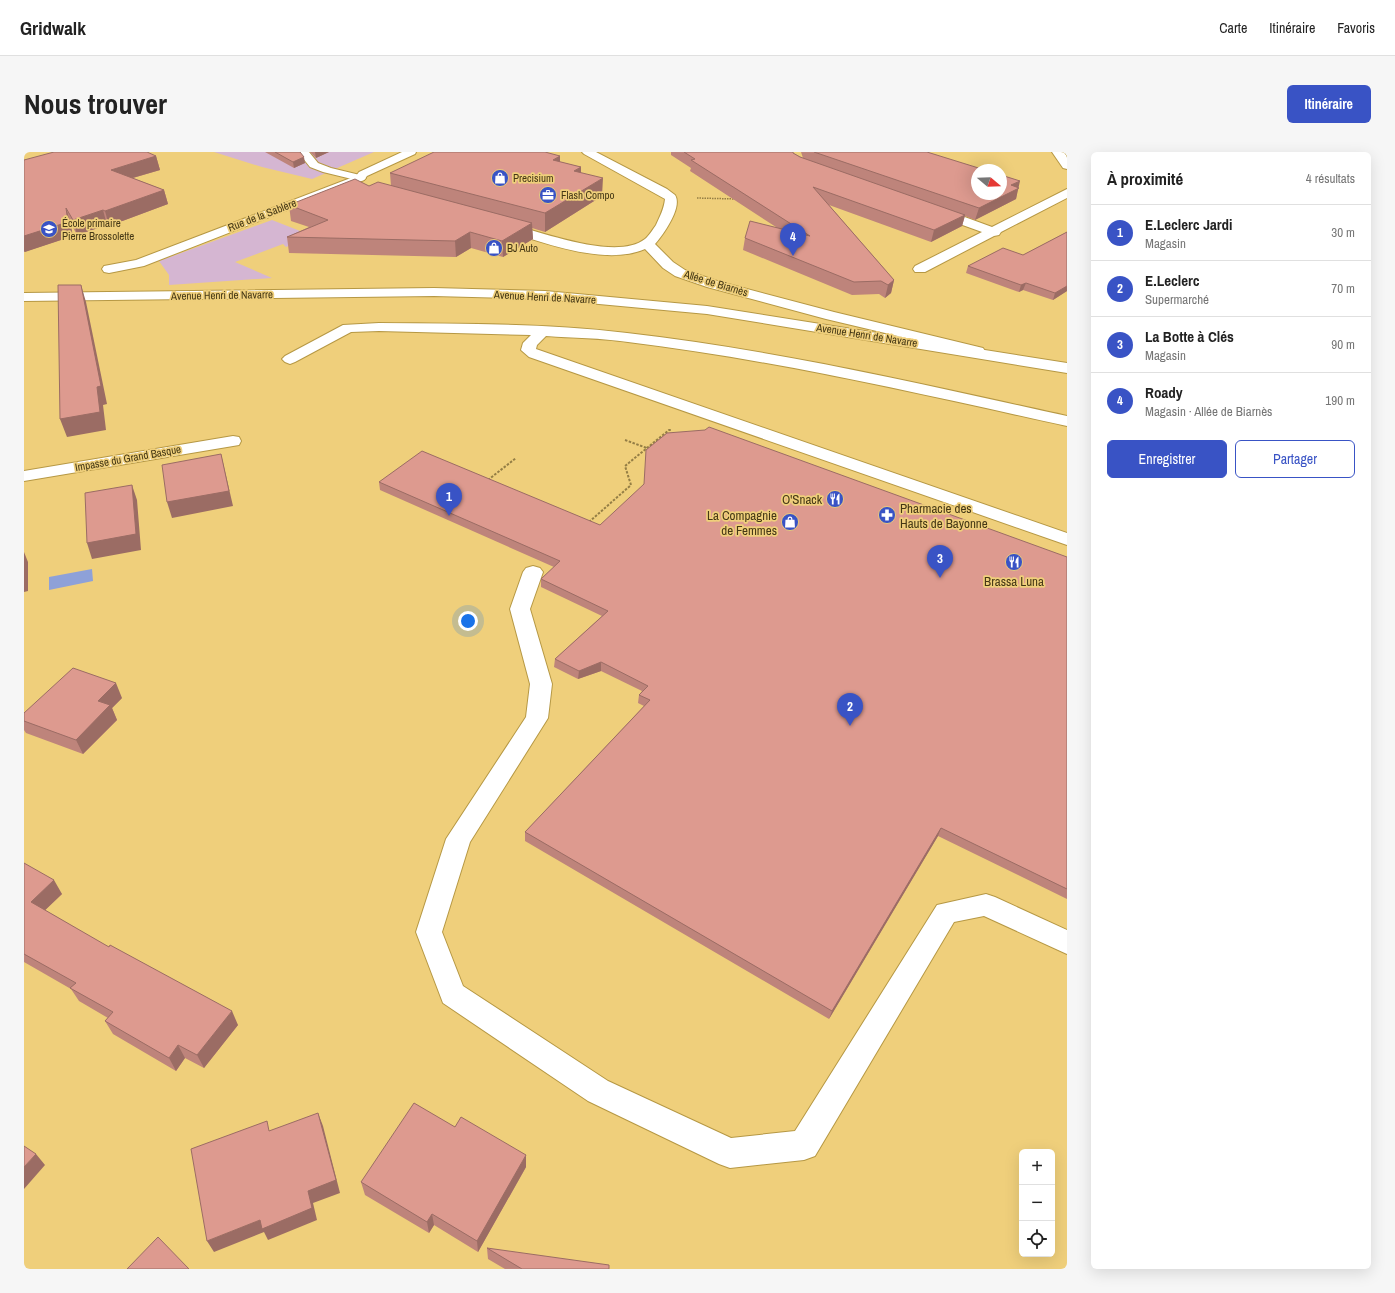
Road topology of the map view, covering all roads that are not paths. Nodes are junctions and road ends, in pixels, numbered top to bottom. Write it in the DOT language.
graph roads {
  1 [pos="305,152"];
  2 [pos="411,152"];
  3 [pos="588,152"];
  4 [pos="1058,152"];
  5 [pos="1067,166"];
  6 [pos="363,183"];
  7 [pos="1067,194"];
  8 [pos="925,208"];
  9 [pos="495,223"];
  10 [pos="995,232"];
  11 [pos="647,243"];
  12 [pos="109,269"];
  13 [pos="920,269"];
  14 [pos="24,297"];
  15 [pos="543,331"];
  16 [pos="996,356"];
  17 [pos="290,359"];
  18 [pos="1065,368"];
  19 [pos="1067,421"];
  20 [pos="233,441"];
  21 [pos="24,476"];
  22 [pos="1067,539"];
  23 [pos="533,572"];
  24 [pos="1067,942"];
  1 -- 6 [label="street"];
  2 -- 6 [label="street, Rue de la Sablère"];
  3 -- 11 [label="street"];
  4 -- 5 [label="street"];
  6 -- 12 [label="street, Rue de la Sablère"];
  7 -- 10 [label="street"];
  8 -- 10 [label="street"];
  9 -- 11 [label="street"];
  10 -- 13 [label="street"];
  11 -- 16 [label="street, Allée de Biarnès"];
  14 -- 16 [label="street, Avenue Henri de Navarre"];
  15 -- 17 [label="street"];
  15 -- 19 [label="street"];
  15 -- 22 [label="street"];
  16 -- 18 [label="street, Avenue Henri de Navarre"];
  20 -- 21 [label="street, Impasse du Grand Basque"];
  23 -- 24 [label="street"];
}
